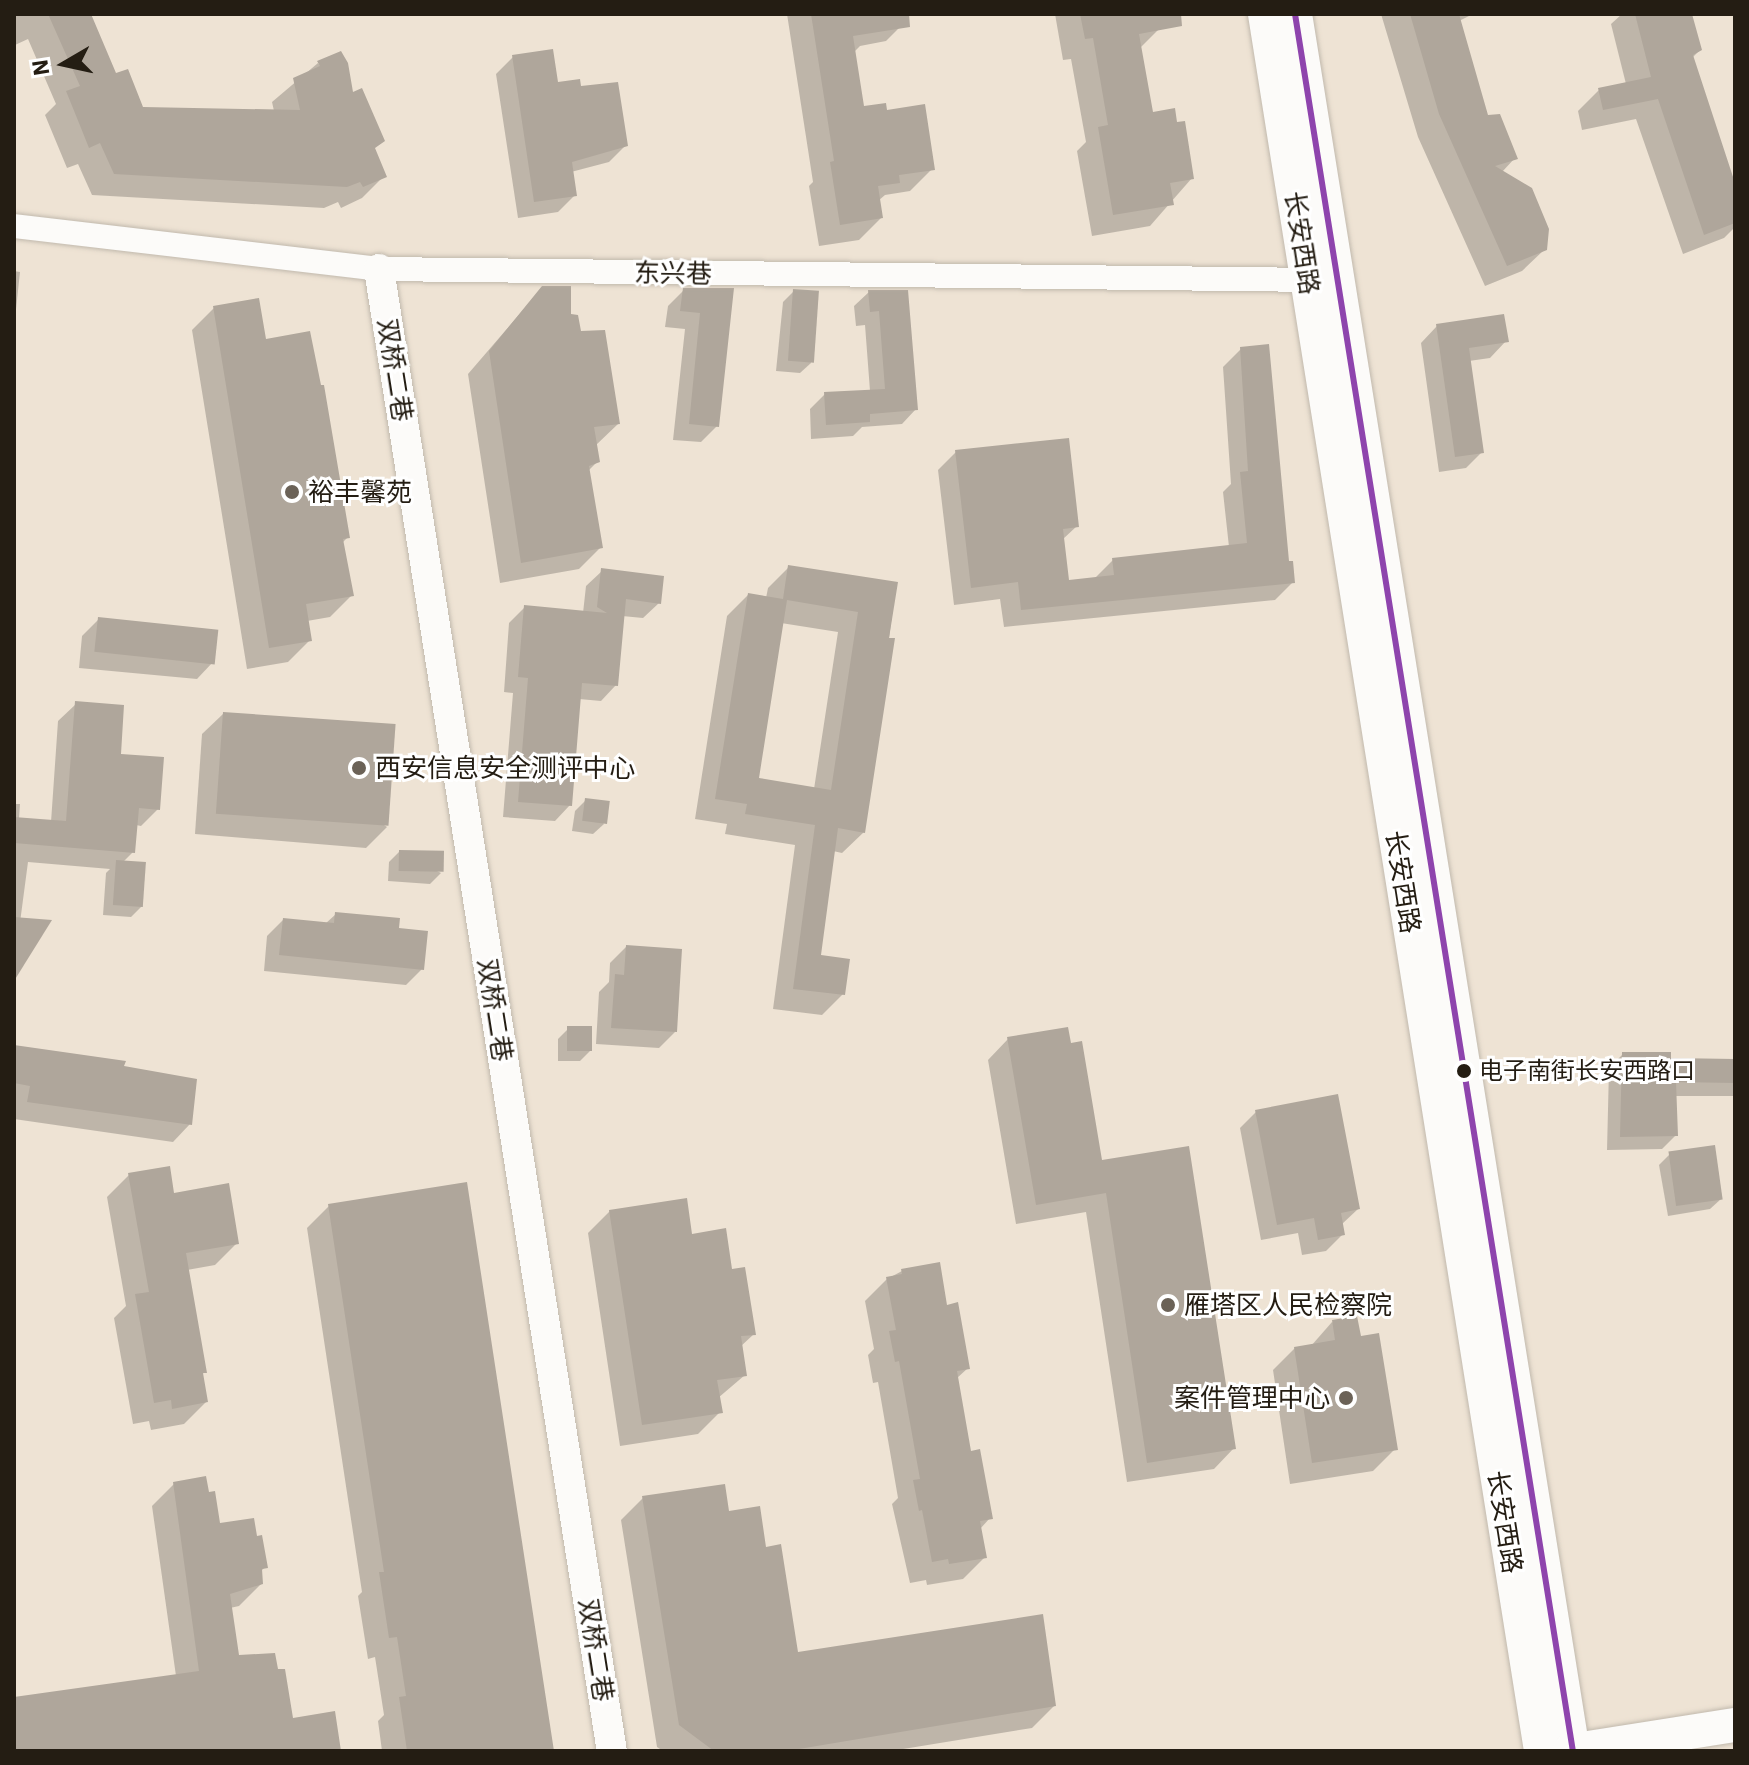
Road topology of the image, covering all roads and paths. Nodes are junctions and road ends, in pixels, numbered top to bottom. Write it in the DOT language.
graph roads {
  1 [pos="1265,14"];
  2 [pos="1295,14"];
  3 [pos="14,226"];
  4 [pos="379,269"];
  5 [pos="1321,279"];
  6 [pos="1735,1725"];
  7 [pos="612,1751"];
  8 [pos="1541,1751"];
  9 [pos="1572,1751"];
  1 -- 5 [label="main road, 长安西路"];
  2 -- 5 [label="main road, 长安西路"];
  3 -- 4 [label="street, 东兴巷"];
  4 -- 5 [label="street, 东兴巷"];
  4 -- 7 [label="street, 双桥二巷"];
  5 -- 8 [label="main road, 长安西路"];
  5 -- 9 [label="main road, 长安西路"];
  6 -- 9 [label="main road"];
}
